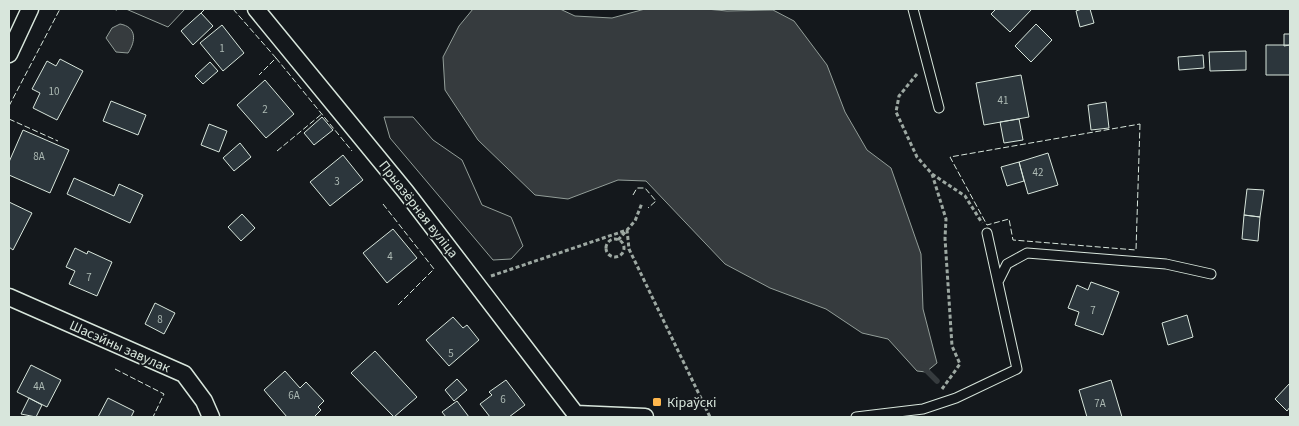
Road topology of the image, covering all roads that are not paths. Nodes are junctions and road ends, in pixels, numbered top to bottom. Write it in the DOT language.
graph roads {
  1 [pos="30,9"];
  2 [pos="256,9"];
  3 [pos="913,9"];
  4 [pos="9,54"];
  5 [pos="939,108"];
  6 [pos="987,233"];
  7 [pos="1212,274"];
  8 [pos="999,280"];
  9 [pos="9,296"];
  10 [pos="577,416"];
  11 [pos="211,417"];
  12 [pos="645,417"];
  13 [pos="856,417"];
  1 -- 4 [label="street"];
  2 -- 10 [label="street, Прыазёрная вуліца"];
  3 -- 5 [label="lane"];
  6 -- 8 [label="lane"];
  7 -- 8 [label="lane"];
  8 -- 13 [label="lane"];
  9 -- 11 [label="street, Шасэйны завулак"];
  10 -- 12 [label="street, Прыазёрная вуліца"];
}
